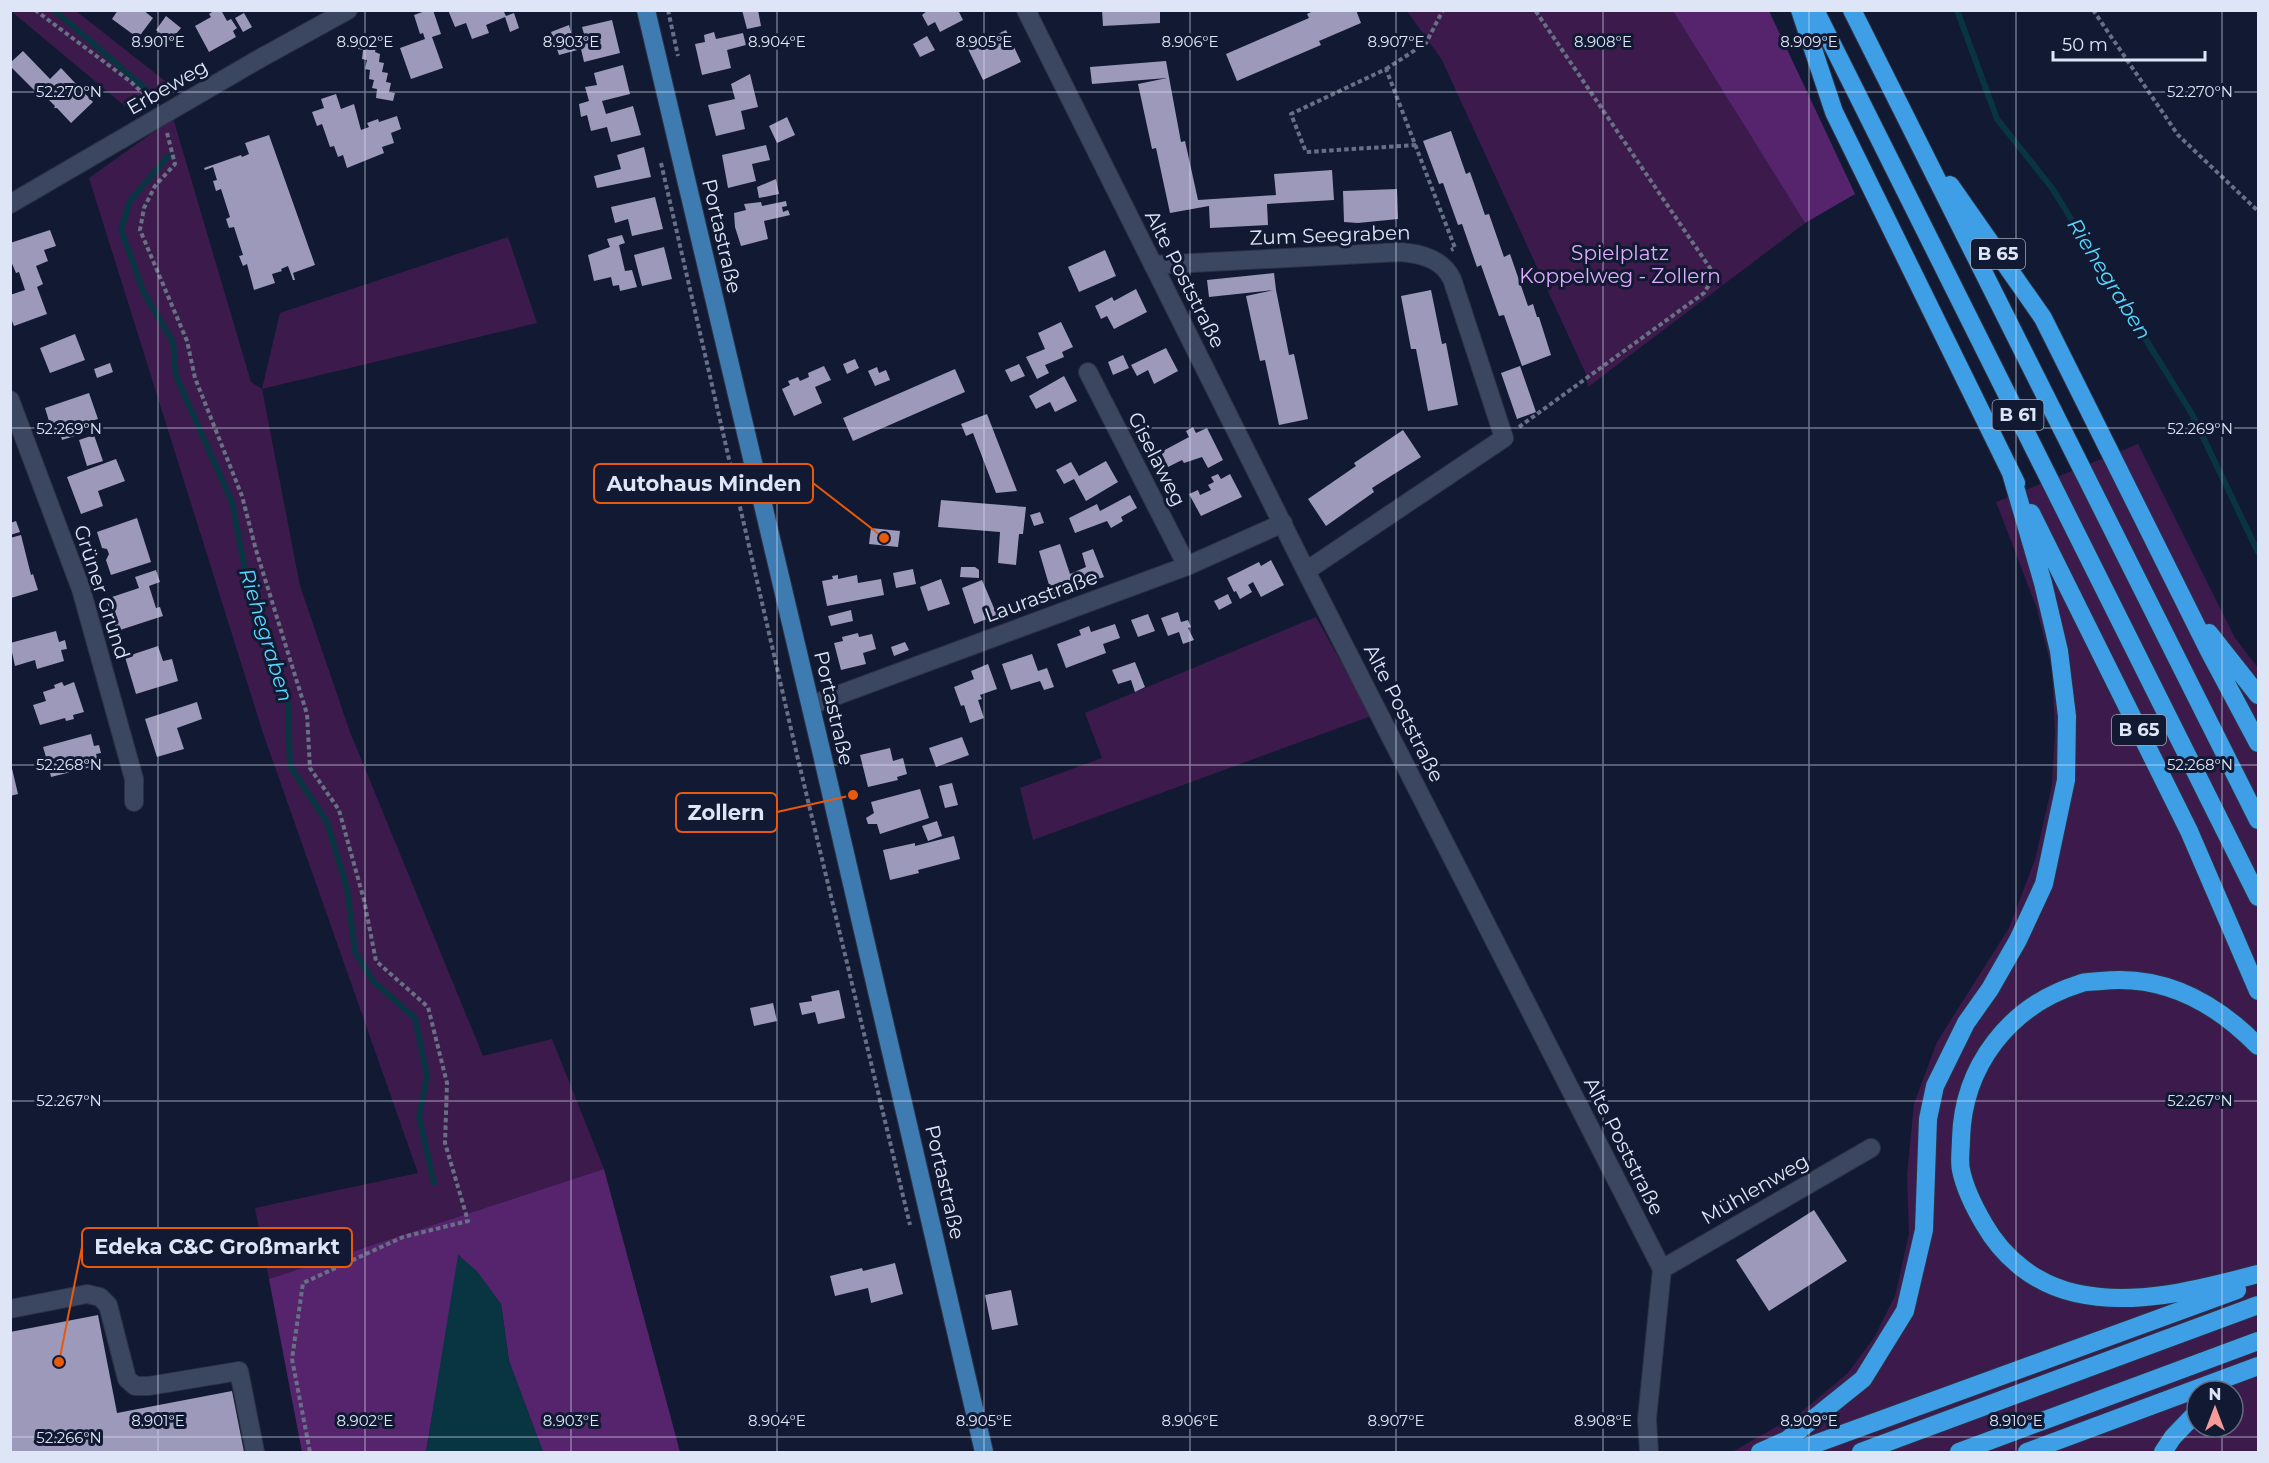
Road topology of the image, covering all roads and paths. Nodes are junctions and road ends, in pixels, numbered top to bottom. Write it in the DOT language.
graph roads {
  1 [pos="35,10"];
  2 [pos="348,10"];
  3 [pos="646,10"];
  4 [pos="1026,10"];
  5 [pos="1443,10"];
  6 [pos="1535,10"];
  7 [pos="1800,10"];
  8 [pos="1815,10"];
  9 [pos="1852,10"];
  10 [pos="2093,10"];
  11 [pos="1386,69"];
  12 [pos="169,112"];
  13 [pos="1913,132"];
  14 [pos="1416,146"];
  15 [pos="660,162"];
  16 [pos="10,204"];
  17 [pos="2259,211"];
  18 [pos="1431,258"];
  19 [pos="1153,265"];
  20 [pos="1088,372"];
  21 [pos="10,400"];
  22 [pos="1504,438"];
  23 [pos="2011,473"];
  24 [pos="1283,523"];
  25 [pos="1187,566"];
  26 [pos="1306,571"];
  27 [pos="2181,596"];
  28 [pos="2259,695"];
  29 [pos="811,705"];
  30 [pos="2259,743"];
  31 [pos="134,802"];
  32 [pos="2259,820"];
  33 [pos="2259,897"];
  34 [pos="2259,991"];
  35 [pos="2259,1046"];
  36 [pos="1871,1148"];
  37 [pos="911,1232"];
  38 [pos="1662,1269"];
  39 [pos="2259,1274"];
  40 [pos="2259,1282"];
  41 [pos="2259,1305"];
  42 [pos="10,1309"];
  43 [pos="2259,1341"];
  44 [pos="2259,1366"];
  45 [pos="2241,1379"];
  46 [pos="2185,1424"];
  47 [pos="255,1452"];
  48 [pos="310,1452"];
  49 [pos="984,1452"];
  50 [pos="1649,1452"];
  51 [pos="1760,1452"];
  52 [pos="1793,1452"];
  53 [pos="1861,1452"];
  54 [pos="1959,1452"];
  55 [pos="2027,1452"];
  56 [pos="2163,1452"];
  1 -- 12 [label="path"];
  2 -- 12 [label="street, Erbeweg"];
  3 -- 29 [label="main road, Portastraße"];
  4 -- 19 [label="street, Alte Poststraße"];
  5 -- 11 [label="path"];
  6 -- 22 [label="path"];
  7 -- 23 [label="highway, B 65"];
  8 -- 33 [label="highway, B 61"];
  9 -- 13 [label="highway, B 61"];
  10 -- 17 [label="path"];
  11 -- 14 [label="path"];
  11 -- 14 [label="path"];
  12 -- 16 [label="street, Erbeweg"];
  12 -- 48 [label="path"];
  13 -- 27 [label="highway, B 65"];
  13 -- 32 [label="highway, B 61"];
  14 -- 18 [label="path"];
  15 -- 37 [label="path"];
  18 -- 19 [label="street, Zum Seegraben"];
  18 -- 22 [label="street, Zum Seegraben"];
  19 -- 24 [label="street, Alte Poststraße"];
  20 -- 25 [label="street, Giselaweg"];
  21 -- 31 [label="street, Grüner Grund"];
  22 -- 26 [label="street"];
  23 -- 34 [label="highway, B 65"];
  23 -- 51 [label="highway"];
  24 -- 25 [label="street, Laurastraße"];
  24 -- 26 [label="street, Alte Poststraße"];
  25 -- 29 [label="street, Laurastraße"];
  26 -- 38 [label="street, Alte Poststraße"];
  27 -- 28 [label="highway, B 65"];
  27 -- 30 [label="highway"];
  29 -- 49 [label="main road, Portastraße"];
  35 -- 39 [label="highway"];
  36 -- 38 [label="street, Mühlenweg"];
  38 -- 50 [label="street"];
  40 -- 52 [label="highway"];
  41 -- 53 [label="highway"];
  42 -- 47 [label="street"];
  43 -- 54 [label="highway"];
  44 -- 45 [label="highway"];
  44 -- 55 [label="highway"];
  46 -- 56 [label="highway"];
}
